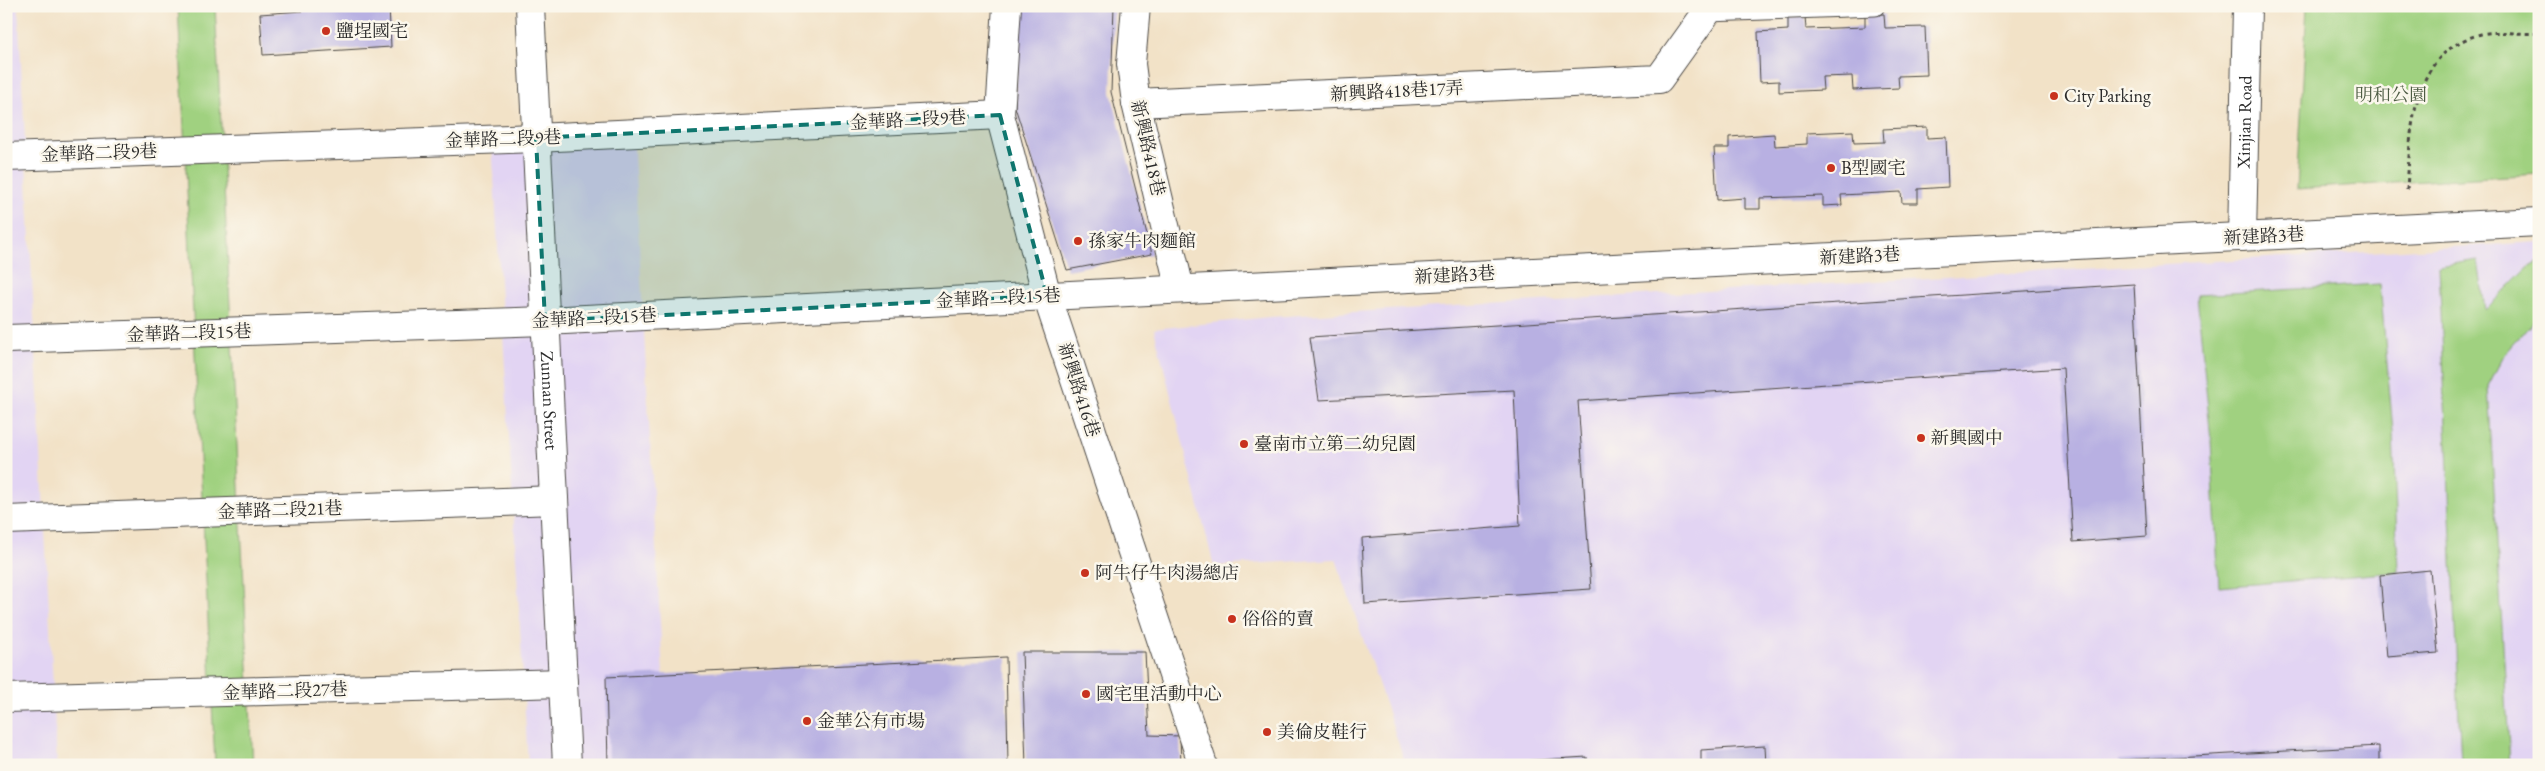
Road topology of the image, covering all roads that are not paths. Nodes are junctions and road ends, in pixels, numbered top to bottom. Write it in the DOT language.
graph roads {
  1 [pos="530,6"];
  2 [pos="1007,6"];
  3 [pos="1136,6"];
  4 [pos="1875,6"];
  5 [pos="2247,6"];
  6 [pos="1707,9"];
  7 [pos="1136,102"];
  8 [pos="1000,116"];
  9 [pos="536,138"];
  10 [pos="6,157"];
  11 [pos="2539,222"];
  12 [pos="2242,237"];
  13 [pos="1180,289"];
  14 [pos="1047,296"];
  15 [pos="545,321"];
  16 [pos="6,339"];
  17 [pos="554,500"];
  18 [pos="6,520"];
  19 [pos="563,683"];
  20 [pos="6,698"];
  21 [pos="567,765"];
  22 [pos="1203,765"];
  1 -- 9 [label="street, Zunnan Street"];
  2 -- 8 [label="street, 新興路416巷"];
  3 -- 7 [label="street, 新興路418巷"];
  4 -- 6 [label="lane"];
  5 -- 12 [label="street, Xinjian Road"];
  6 -- 7 [label="street, 新興路418巷17弄"];
  7 -- 13 [label="street, 新興路418巷"];
  8 -- 9 [label="street, 金華路二段9巷"];
  8 -- 14 [label="street, 新興路416巷"];
  9 -- 10 [label="street, 金華路二段9巷"];
  9 -- 15 [label="street, Zunnan Street"];
  11 -- 12 [label="street, 新建路3巷"];
  12 -- 13 [label="street, 新建路3巷"];
  13 -- 14 [label="street, 金華路二段15巷"];
  14 -- 15 [label="street, 金華路二段15巷"];
  14 -- 22 [label="street, 新興路416巷"];
  15 -- 16 [label="street, 金華路二段15巷"];
  15 -- 17 [label="street, Zunnan Street"];
  17 -- 18 [label="street, 金華路二段21巷"];
  17 -- 19 [label="street, Zunnan Street"];
  19 -- 20 [label="street, 金華路二段27巷"];
  19 -- 21 [label="street, Zunnan Street"];
}
